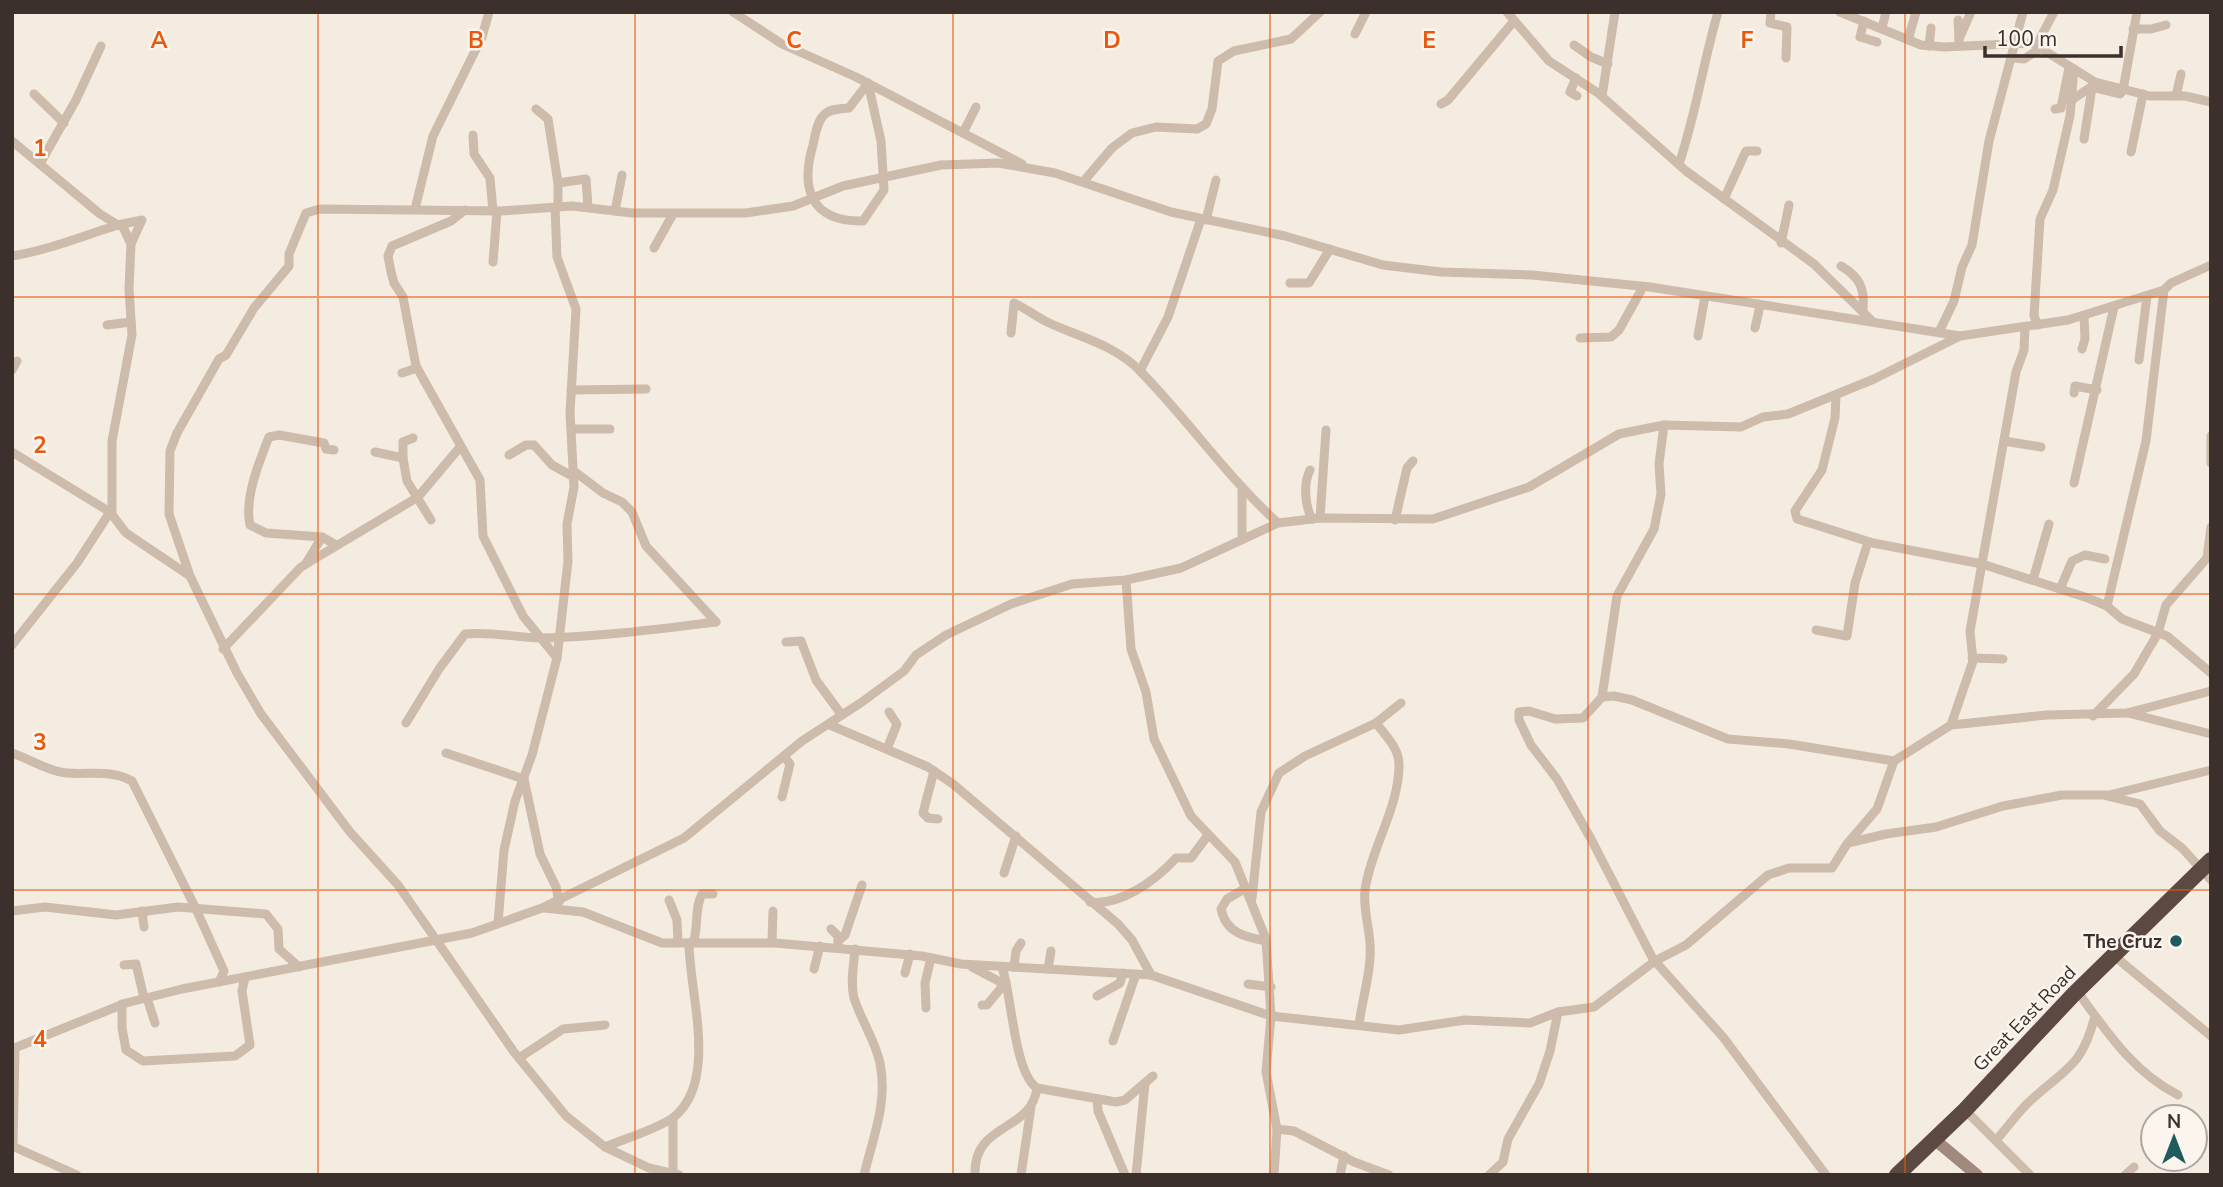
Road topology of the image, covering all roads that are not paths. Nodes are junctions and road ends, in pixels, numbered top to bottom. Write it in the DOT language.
graph roads {
  1 [pos="489,12"];
  2 [pos="733,12"];
  3 [pos="1320,12"];
  4 [pos="1366,12"];
  5 [pos="1507,12"];
  6 [pos="1615,12"];
  7 [pos="1718,12"];
  8 [pos="1771,12"];
  9 [pos="1840,12"];
  10 [pos="1886,12"];
  11 [pos="1916,12"];
  12 [pos="1971,12"];
  13 [pos="2023,12"];
  14 [pos="2053,12"];
  15 [pos="2137,12"];
  16 [pos="1514,20"];
  17 [pos="1958,20"];
  18 [pos="1864,21"];
  19 [pos="2166,25"];
  20 [pos="1882,28"];
  21 [pos="1931,28"];
  22 [pos="2133,29"];
  23 [pos="1355,34"];
  24 [pos="1908,40"];
  25 [pos="1877,42"];
  26 [pos="1959,43"];
  27 [pos="2017,43"];
  28 [pos="1574,45"];
  29 [pos="101,46"];
  30 [pos="1929,46"];
  31 [pos="2039,47"];
  32 [pos="1786,58"];
  33 [pos="2012,58"];
  34 [pos="1608,64"];
  35 [pos="2071,67"];
  36 [pos="2181,74"];
  37 [pos="1576,78"];
  38 [pos="868,83"];
  39 [pos="2092,86"];
  40 [pos="2123,90"];
  41 [pos="34,94"];
  42 [pos="2143,94"];
  43 [pos="1577,96"];
  44 [pos="1602,96"];
  45 [pos="2176,96"];
  46 [pos="2073,99"];
  47 [pos="2211,102"];
  48 [pos="1441,104"];
  49 [pos="976,107"];
  50 [pos="2055,108"];
  51 [pos="536,109"];
  52 [pos="64,122"];
  53 [pos="963,133"];
  54 [pos="473,135"];
  55 [pos="2084,139"];
  56 [pos="12,141"];
  57 [pos="1757,151"];
  58 [pos="2131,152"];
  59 [pos="41,162"];
  60 [pos="1679,164"];
  61 [pos="1030,168"];
  62 [pos="622,175"];
  63 [pos="881,178"];
  64 [pos="1216,180"];
  65 [pos="1083,182"];
  66 [pos="558,183"];
  67 [pos="811,198"];
  68 [pos="1724,200"];
  69 [pos="1789,205"];
  70 [pos="557,207"];
  71 [pos="588,207"];
  72 [pos="415,209"];
  73 [pos="465,210"];
  74 [pos="495,211"];
  75 [pos="615,211"];
  76 [pos="673,214"];
  77 [pos="1203,219"];
  78 [pos="118,225"];
  79 [pos="1781,243"];
  80 [pos="131,244"];
  81 [pos="654,248"];
  82 [pos="1330,249"];
  83 [pos="12,256"];
  84 [pos="493,262"];
  85 [pos="2211,265"];
  86 [pos="1841,266"];
  87 [pos="1290,283"];
  88 [pos="1643,286"];
  89 [pos="2164,289"];
  90 [pos="1705,296"];
  91 [pos="2147,296"];
  92 [pos="1760,306"];
  93 [pos="2114,307"];
  94 [pos="1863,310"];
  95 [pos="2084,316"];
  96 [pos="131,322"];
  97 [pos="1873,322"];
  98 [pos="2038,325"];
  99 [pos="107,326"];
  100 [pos="2025,327"];
  101 [pos="1755,328"];
  102 [pos="1939,332"];
  103 [pos="1011,333"];
  104 [pos="1698,336"];
  105 [pos="1960,336"];
  106 [pos="1580,338"];
  107 [pos="2082,349"];
  108 [pos="2138,359"];
  109 [pos="417,368"];
  110 [pos="1140,370"];
  111 [pos="402,373"];
  112 [pos="646,389"];
  113 [pos="570,390"];
  114 [pos="2097,390"];
  115 [pos="2074,393"];
  116 [pos="1836,395"];
  117 [pos="1664,425"];
  118 [pos="571,429"];
  119 [pos="610,429"];
  120 [pos="1326,430"];
  121 [pos="2211,436"];
  122 [pos="414,438"];
  123 [pos="2004,441"];
  124 [pos="460,447"];
  125 [pos="2041,447"];
  126 [pos="334,450"];
  127 [pos="12,452"];
  128 [pos="375,452"];
  129 [pos="509,455"];
  130 [pos="403,458"];
  131 [pos="1413,461"];
  132 [pos="2211,463"];
  133 [pos="1310,470"];
  134 [pos="574,474"];
  135 [pos="2074,483"];
  136 [pos="1242,488"];
  137 [pos="418,497"];
  138 [pos="111,514"];
  139 [pos="1316,519"];
  140 [pos="431,520"];
  141 [pos="1395,520"];
  142 [pos="1278,523"];
  143 [pos="2049,524"];
  144 [pos="2211,527"];
  145 [pos="321,537"];
  146 [pos="1242,538"];
  147 [pos="1868,542"];
  148 [pos="337,545"];
  149 [pos="2105,559"];
  150 [pos="1982,564"];
  151 [pos="305,565"];
  152 [pos="190,576"];
  153 [pos="1126,580"];
  154 [pos="2033,580"];
  155 [pos="2060,589"];
  156 [pos="2107,606"];
  157 [pos="1816,630"];
  158 [pos="2158,633"];
  159 [pos="559,636"];
  160 [pos="540,638"];
  161 [pos="786,642"];
  162 [pos="12,645"];
  163 [pos="223,649"];
  164 [pos="557,658"];
  165 [pos="1972,658"];
  166 [pos="2003,659"];
  167 [pos="2211,673"];
  168 [pos="2211,691"];
  169 [pos="1602,697"];
  170 [pos="1401,703"];
  171 [pos="888,712"];
  172 [pos="2127,713"];
  173 [pos="841,714"];
  174 [pos="2092,716"];
  175 [pos="407,723"];
  176 [pos="1376,723"];
  177 [pos="830,724"];
  178 [pos="1951,725"];
  179 [pos="2211,734"];
  180 [pos="887,749"];
  181 [pos="12,753"];
  182 [pos="446,753"];
  183 [pos="784,756"];
  184 [pos="1894,761"];
  185 [pos="2211,770"];
  186 [pos="934,771"];
  187 [pos="524,779"];
  188 [pos="2103,794"];
  189 [pos="782,797"];
  190 [pos="938,819"];
  191 [pos="1208,835"];
  192 [pos="1016,836"];
  193 [pos="1847,844"];
  194 [pos="2208,870"];
  195 [pos="1004,873"];
  196 [pos="862,885"];
  197 [pos="1246,888"];
  198 [pos="713,894"];
  199 [pos="669,900"];
  200 [pos="1252,900"];
  201 [pos="1090,902"];
  202 [pos="559,904"];
  203 [pos="196,909"];
  204 [pos="12,911"];
  205 [pos="142,911"];
  206 [pos="773,911"];
  207 [pos="498,923"];
  208 [pos="144,927"];
  209 [pos="831,929"];
  210 [pos="439,940"];
  211 [pos="1266,941"];
  212 [pos="678,943"];
  213 [pos="691,943"];
  214 [pos="772,943"];
  215 [pos="1021,943"];
  216 [pos="838,944"];
  217 [pos="820,946"];
  218 [pos="855,949"];
  219 [pos="1051,951"];
  220 [pos="910,954"];
  221 [pos="2113,955"];
  222 [pos="931,958"];
  223 [pos="1655,961"];
  224 [pos="969,964"];
  225 [pos="124,965"];
  226 [pos="299,966"];
  227 [pos="1002,967"];
  228 [pos="1014,967"];
  229 [pos="814,969"];
  230 [pos="1048,969"];
  231 [pos="905,973"];
  232 [pos="1124,973"];
  233 [pos="1136,974"];
  234 [pos="1151,975"];
  235 [pos="245,977"];
  236 [pos="219,982"];
  237 [pos="1005,983"];
  238 [pos="1248,985"];
  239 [pos="1271,987"];
  240 [pos="2077,991"];
  241 [pos="1097,996"];
  242 [pos="146,998"];
  243 [pos="122,1004"];
  244 [pos="982,1005"];
  245 [pos="926,1008"];
  246 [pos="1558,1012"];
  247 [pos="1272,1016"];
  248 [pos="2095,1016"];
  249 [pos="155,1023"];
  250 [pos="605,1025"];
  251 [pos="1359,1025"];
  252 [pos="2211,1036"];
  253 [pos="1113,1041"];
  254 [pos="14,1049"];
  255 [pos="519,1058"];
  256 [pos="1153,1076"];
  257 [pos="1144,1083"];
  258 [pos="1037,1088"];
  259 [pos="2178,1095"];
  260 [pos="1097,1099"];
  261 [pos="1125,1100"];
  262 [pos="1031,1104"];
  263 [pos="1143,1104"];
  264 [pos="1965,1110"];
  265 [pos="673,1118"];
  266 [pos="1277,1129"];
  267 [pos="1934,1139"];
  268 [pos="1997,1139"];
  269 [pos="12,1146"];
  270 [pos="605,1147"];
  271 [pos="1344,1156"];
  272 [pos="2134,1167"];
  273 [pos="676,1173"];
  274 [pos="77,1175"];
  275 [pos="864,1175"];
  276 [pos="975,1175"];
  277 [pos="1021,1175"];
  278 [pos="1125,1175"];
  279 [pos="1136,1175"];
  280 [pos="1274,1175"];
  281 [pos="1340,1175"];
  282 [pos="1389,1175"];
  283 [pos="1489,1175"];
  284 [pos="1826,1175"];
  285 [pos="1897,1175"];
  286 [pos="1977,1175"];
  287 [pos="2030,1175"];
  288 [pos="2125,1175"];
  1 -- 72 [label="street"];
  2 -- 38 [label="street"];
  3 -- 65 [label="street"];
  4 -- 23 [label="street"];
  5 -- 16 [label="street"];
  6 -- 34 [label="street"];
  7 -- 60 [label="street"];
  8 -- 32 [label="street"];
  9 -- 18 [label="street"];
  10 -- 20 [label="street"];
  11 -- 24 [label="street"];
  12 -- 26 [label="street"];
  13 -- 27 [label="street"];
  14 -- 31 [label="street"];
  15 -- 22 [label="street"];
  16 -- 37 [label="street"];
  16 -- 48 [label="street"];
  17 -- 26 [label="street"];
  18 -- 20 [label="street"];
  18 -- 25 [label="street"];
  19 -- 22 [label="street"];
  20 -- 24 [label="street"];
  21 -- 30 [label="street"];
  22 -- 40 [label="street"];
  24 -- 30 [label="street"];
  26 -- 27 [label="street"];
  26 -- 30 [label="street"];
  27 -- 31 [label="street"];
  27 -- 33 [label="street"];
  28 -- 34 [label="street"];
  29 -- 52 [label="street"];
  31 -- 33 [label="street"];
  31 -- 35 [label="street"];
  33 -- 102 [label="street"];
  34 -- 44 [label="street"];
  35 -- 39 [label="street"];
  35 -- 46 [label="street"];
  35 -- 50 [label="street"];
  36 -- 45 [label="street"];
  37 -- 43 [label="street"];
  37 -- 44 [label="street"];
  38 -- 53 [label="street"];
  38 -- 63 [label="street"];
  38 -- 67 [label="street"];
  39 -- 40 [label="street"];
  39 -- 46 [label="street"];
  39 -- 55 [label="street"];
  40 -- 42 [label="street"];
  41 -- 52 [label="street"];
  42 -- 45 [label="street"];
  42 -- 58 [label="street"];
  44 -- 60 [label="street"];
  45 -- 47 [label="street"];
  46 -- 98 [label="street"];
  49 -- 53 [label="street"];
  51 -- 66 [label="street"];
  52 -- 59 [label="street"];
  53 -- 61 [label="street"];
  54 -- 74 [label="street"];
  56 -- 59 [label="street"];
  57 -- 68 [label="street"];
  59 -- 78 [label="street"];
  60 -- 68 [label="street"];
  61 -- 63 [label="street"];
  61 -- 65 [label="street"];
  62 -- 75 [label="street"];
  63 -- 67 [label="street"];
  63 -- 67 [label="street"];
  64 -- 77 [label="street"];
  65 -- 77 [label="street"];
  66 -- 70 [label="street"];
  66 -- 71 [label="street"];
  67 -- 76 [label="street"];
  68 -- 79 [label="street"];
  69 -- 79 [label="street"];
  70 -- 71 [label="street"];
  70 -- 74 [label="street"];
  70 -- 113 [label="street"];
  71 -- 75 [label="street"];
  72 -- 73 [label="street"];
  72 -- 152 [label="street"];
  73 -- 74 [label="street"];
  73 -- 109 [label="street"];
  74 -- 84 [label="street"];
  75 -- 76 [label="street"];
  76 -- 81 [label="street"];
  77 -- 82 [label="street"];
  77 -- 110 [label="street"];
  78 -- 80 [label="street"];
  78 -- 80 [label="street"];
  78 -- 83 [label="street"];
  79 -- 94 [label="street"];
  80 -- 96 [label="street"];
  82 -- 87 [label="street"];
  82 -- 88 [label="street"];
  85 -- 89 [label="street"];
  86 -- 94 [label="street"];
  88 -- 90 [label="street"];
  88 -- 106 [label="street"];
  89 -- 91 [label="street"];
  89 -- 156 [label="street"];
  90 -- 92 [label="street"];
  90 -- 104 [label="street"];
  91 -- 93 [label="street"];
  91 -- 108 [label="street"];
  92 -- 97 [label="street"];
  92 -- 101 [label="street"];
  93 -- 95 [label="street"];
  93 -- 114 [label="street"];
  94 -- 97 [label="street"];
  95 -- 98 [label="street"];
  95 -- 107 [label="street"];
  96 -- 99 [label="street"];
  96 -- 138 [label="street"];
  97 -- 102 [label="street"];
  98 -- 100 [label="street"];
  100 -- 105 [label="street"];
  100 -- 123 [label="street"];
  102 -- 105 [label="street"];
  103 -- 110 [label="street"];
  105 -- 116 [label="street"];
  109 -- 111 [label="street"];
  109 -- 124 [label="street"];
  110 -- 136 [label="street"];
  112 -- 113 [label="street"];
  113 -- 118 [label="street"];
  114 -- 115 [label="street"];
  114 -- 135 [label="street"];
  116 -- 117 [label="street"];
  116 -- 147 [label="street"];
  117 -- 141 [label="street"];
  117 -- 169 [label="street"];
  118 -- 119 [label="street"];
  118 -- 134 [label="street"];
  120 -- 139 [label="street"];
  121 -- 132 [label="street"];
  122 -- 130 [label="street"];
  123 -- 125 [label="street"];
  123 -- 150 [label="street"];
  124 -- 137 [label="street"];
  124 -- 160 [label="street"];
  126 -- 145 [label="street"];
  127 -- 138 [label="street"];
  128 -- 130 [label="street"];
  129 -- 134 [label="street"];
  130 -- 137 [label="street"];
  131 -- 141 [label="street"];
  133 -- 139 [label="street"];
  134 -- 159 [label="street"];
  134 -- 159 [label="street"];
  136 -- 142 [label="street"];
  136 -- 146 [label="street"];
  137 -- 140 [label="street"];
  137 -- 148 [label="street"];
  138 -- 152 [label="street"];
  138 -- 162 [label="street"];
  139 -- 141 [label="street"];
  139 -- 142 [label="street"];
  142 -- 146 [label="street"];
  143 -- 154 [label="street"];
  144 -- 158 [label="street"];
  145 -- 148 [label="street"];
  145 -- 151 [label="street"];
  146 -- 153 [label="street"];
  147 -- 150 [label="street"];
  147 -- 157 [label="street"];
  148 -- 151 [label="street"];
  149 -- 155 [label="street"];
  150 -- 154 [label="street"];
  150 -- 165 [label="street"];
  151 -- 163 [label="street"];
  152 -- 163 [label="street"];
  153 -- 173 [label="street"];
  153 -- 191 [label="street"];
  154 -- 155 [label="street"];
  155 -- 156 [label="street"];
  156 -- 158 [label="street"];
  158 -- 167 [label="street"];
  158 -- 174 [label="street"];
  159 -- 160 [label="street"];
  159 -- 164 [label="street"];
  160 -- 164 [label="street"];
  160 -- 175 [label="street"];
  161 -- 173 [label="street"];
  163 -- 210 [label="street"];
  164 -- 187 [label="street"];
  165 -- 166 [label="street"];
  165 -- 178 [label="street"];
  168 -- 172 [label="street"];
  169 -- 184 [label="street"];
  169 -- 223 [label="street"];
  170 -- 176 [label="street"];
  171 -- 180 [label="street"];
  172 -- 174 [label="street"];
  172 -- 179 [label="street"];
  173 -- 177 [label="street"];
  174 -- 178 [label="street"];
  176 -- 200 [label="street"];
  176 -- 251 [label="street"];
  177 -- 180 [label="street"];
  177 -- 183 [label="street"];
  178 -- 184 [label="street"];
  180 -- 186 [label="street"];
  181 -- 203 [label="street"];
  182 -- 187 [label="street"];
  183 -- 189 [label="street"];
  183 -- 202 [label="street"];
  184 -- 193 [label="street"];
  185 -- 188 [label="street"];
  186 -- 190 [label="street"];
  186 -- 192 [label="street"];
  187 -- 202 [label="street"];
  187 -- 207 [label="street"];
  188 -- 193 [label="street"];
  188 -- 194 [label="street"];
  191 -- 197 [label="street"];
  191 -- 201 [label="street"];
  192 -- 195 [label="street"];
  192 -- 201 [label="street"];
  193 -- 223 [label="street"];
  194 -- 221 [label="highway, Great East Road"];
  196 -- 216 [label="street"];
  197 -- 200 [label="street"];
  197 -- 211 [label="street"];
  198 -- 213 [label="street"];
  199 -- 212 [label="street"];
  200 -- 211 [label="street"];
  201 -- 234 [label="street"];
  202 -- 207 [label="street"];
  202 -- 212 [label="street"];
  203 -- 205 [label="street"];
  203 -- 226 [label="street"];
  203 -- 236 [label="street"];
  204 -- 205 [label="street"];
  205 -- 208 [label="street"];
  206 -- 214 [label="street"];
  207 -- 210 [label="street"];
  209 -- 216 [label="street"];
  210 -- 226 [label="street"];
  210 -- 255 [label="street"];
  211 -- 239 [label="street"];
  212 -- 213 [label="street"];
  213 -- 214 [label="street"];
  213 -- 265 [label="street"];
  214 -- 217 [label="street"];
  215 -- 228 [label="street"];
  216 -- 217 [label="street"];
  216 -- 218 [label="street"];
  217 -- 229 [label="street"];
  218 -- 220 [label="street"];
  218 -- 275 [label="street"];
  219 -- 230 [label="street"];
  220 -- 222 [label="street"];
  220 -- 231 [label="street"];
  221 -- 240 [label="highway, Great East Road"];
  221 -- 252 [label="street"];
  222 -- 224 [label="street"];
  222 -- 245 [label="street"];
  223 -- 246 [label="street"];
  223 -- 284 [label="street"];
  224 -- 227 [label="street"];
  224 -- 237 [label="street"];
  225 -- 242 [label="street"];
  226 -- 235 [label="street"];
  227 -- 228 [label="street"];
  227 -- 237 [label="street"];
  228 -- 230 [label="street"];
  230 -- 232 [label="street"];
  232 -- 233 [label="street"];
  232 -- 241 [label="street"];
  233 -- 234 [label="street"];
  233 -- 253 [label="street"];
  234 -- 247 [label="street"];
  235 -- 236 [label="street"];
  235 -- 243 [label="street"];
  236 -- 242 [label="street"];
  237 -- 244 [label="street"];
  237 -- 258 [label="street"];
  238 -- 239 [label="street"];
  239 -- 247 [label="street"];
  240 -- 248 [label="street"];
  240 -- 264 [label="highway, Great East Road"];
  242 -- 243 [label="street"];
  242 -- 249 [label="street"];
  243 -- 254 [label="street"];
  246 -- 251 [label="street"];
  246 -- 283 [label="street"];
  247 -- 251 [label="street"];
  247 -- 266 [label="street"];
  248 -- 259 [label="street"];
  248 -- 268 [label="street"];
  250 -- 255 [label="street"];
  254 -- 269 [label="street"];
  255 -- 270 [label="street"];
  256 -- 257 [label="street"];
  257 -- 261 [label="street"];
  257 -- 263 [label="street"];
  258 -- 260 [label="street"];
  258 -- 262 [label="street"];
  260 -- 261 [label="street"];
  260 -- 278 [label="street"];
  261 -- 263 [label="street"];
  262 -- 276 [label="street"];
  262 -- 277 [label="street"];
  263 -- 279 [label="street"];
  264 -- 267 [label="highway, Great East Road"];
  264 -- 268 [label="street"];
  265 -- 270 [label="street"];
  265 -- 273 [label="street"];
  266 -- 271 [label="street"];
  266 -- 280 [label="street"];
  267 -- 285 [label="highway, Great East Road"];
  267 -- 286 [label="main road"];
  268 -- 287 [label="street"];
  269 -- 274 [label="street"];
  270 -- 273 [label="street"];
  271 -- 281 [label="street"];
  271 -- 282 [label="street"];
  272 -- 288 [label="street"];
}
